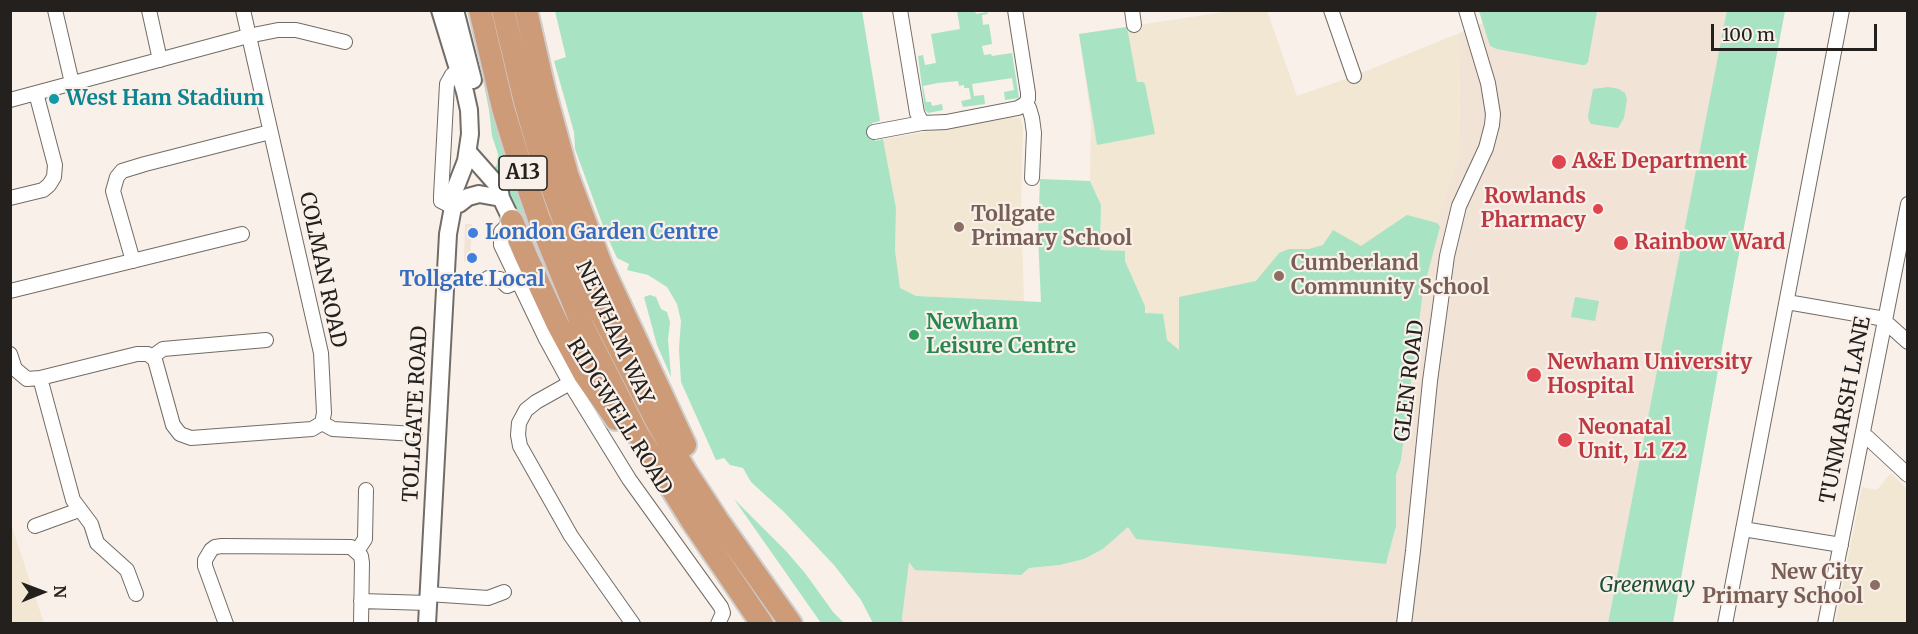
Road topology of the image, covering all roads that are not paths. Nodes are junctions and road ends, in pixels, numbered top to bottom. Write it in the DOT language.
graph roads {
  1 [pos="55,10"];
  2 [pos="149,10"];
  3 [pos="243,10"];
  4 [pos="440,10"];
  5 [pos="455,10"];
  6 [pos="480,10"];
  7 [pos="503,10"];
  8 [pos="526,10"];
  9 [pos="900,10"];
  10 [pos="1015,10"];
  11 [pos="1132,10"];
  12 [pos="1331,10"];
  13 [pos="1466,10"];
  14 [pos="1842,10"];
  15 [pos="1134,25"];
  16 [pos="248,36"];
  17 [pos="345,42"];
  18 [pos="160,60"];
  19 [pos="460,70"];
  20 [pos="1354,76"];
  21 [pos="72,83"];
  22 [pos="36,93"];
  23 [pos="10,100"];
  24 [pos="1025,104"];
  25 [pos="922,123"];
  26 [pos="270,132"];
  27 [pos="874,132"];
  28 [pos="472,156"];
  29 [pos="1032,178"];
  30 [pos="10,198"];
  31 [pos="501,198"];
  32 [pos="456,206"];
  33 [pos="1907,208"];
  34 [pos="512,220"];
  35 [pos="242,234"];
  36 [pos="133,261"];
  37 [pos="488,278"];
  38 [pos="519,281"];
  39 [pos="10,291"];
  40 [pos="1787,302"];
  41 [pos="1884,321"];
  42 [pos="266,340"];
  43 [pos="1908,342"];
  44 [pos="10,354"];
  45 [pos="152,357"];
  46 [pos="40,378"];
  47 [pos="570,383"];
  48 [pos="322,423"];
  49 [pos="415,434"];
  50 [pos="1862,436"];
  51 [pos="1908,475"];
  52 [pos="366,490"];
  53 [pos="79,510"];
  54 [pos="718,520"];
  55 [pos="692,521"];
  56 [pos="35,526"];
  57 [pos="1743,529"];
  58 [pos="1841,545"];
  59 [pos="357,551"];
  60 [pos="504,592"];
  61 [pos="136,594"];
  62 [pos="428,598"];
  63 [pos="361,601"];
  64 [pos="723,623"];
  65 [pos="226,624"];
  66 [pos="361,624"];
  67 [pos="427,624"];
  68 [pos="633,624"];
  69 [pos="762,624"];
  70 [pos="791,624"];
  71 [pos="1404,624"];
  72 [pos="1725,624"];
  73 [pos="1826,624"];
  1 -- 21 [label="street"];
  2 -- 18 [label="street"];
  3 -- 16 [label="street, COLMAN ROAD"];
  4 -- 19 [label="street, TOLLGATE ROAD"];
  5 -- 28 [label="street, TOLLGATE ROAD"];
  6 -- 55 [label="highway, NEWHAM WAY / A13"];
  7 -- 54 [label="highway, NEWHAM WAY / A13"];
  8 -- 54 [label="highway, A13"];
  9 -- 25 [label="street"];
  10 -- 24 [label="street"];
  11 -- 15 [label="street"];
  12 -- 20 [label="street"];
  13 -- 71 [label="street, GLEN ROAD"];
  14 -- 40 [label="street"];
  16 -- 17 [label="street"];
  16 -- 18 [label="street"];
  16 -- 26 [label="street, COLMAN ROAD"];
  18 -- 21 [label="street"];
  19 -- 28 [label="street, TOLLGATE ROAD"];
  19 -- 32 [label="street"];
  21 -- 22 [label="street"];
  22 -- 23 [label="street"];
  22 -- 30 [label="street"];
  24 -- 25 [label="street"];
  24 -- 29 [label="street"];
  25 -- 27 [label="street"];
  26 -- 36 [label="street"];
  26 -- 48 [label="street, COLMAN ROAD"];
  28 -- 31 [label="street"];
  28 -- 32 [label="street, TOLLGATE ROAD"];
  31 -- 32 [label="street"];
  31 -- 34 [label="street"];
  32 -- 62 [label="street, TOLLGATE ROAD"];
  33 -- 41 [label="street, TUNMARSH LANE"];
  34 -- 38 [label="street, RIDGWELL ROAD"];
  34 -- 55 [label="highway"];
  35 -- 36 [label="street"];
  36 -- 39 [label="street"];
  37 -- 38 [label="street"];
  38 -- 47 [label="street, RIDGWELL ROAD"];
  40 -- 41 [label="street"];
  40 -- 57 [label="street"];
  41 -- 43 [label="street"];
  41 -- 50 [label="street, TUNMARSH LANE"];
  42 -- 45 [label="street"];
  44 -- 46 [label="street"];
  45 -- 46 [label="street"];
  45 -- 48 [label="street"];
  46 -- 53 [label="street"];
  47 -- 64 [label="street, RIDGWELL ROAD"];
  47 -- 68 [label="street"];
  48 -- 49 [label="street"];
  50 -- 51 [label="street"];
  50 -- 58 [label="street, TUNMARSH LANE"];
  52 -- 59 [label="street"];
  53 -- 56 [label="street"];
  53 -- 61 [label="street"];
  54 -- 70 [label="highway, NEWHAM WAY / A13"];
  55 -- 69 [label="highway, NEWHAM WAY / A13"];
  57 -- 58 [label="street"];
  57 -- 72 [label="street"];
  58 -- 73 [label="street, TUNMARSH LANE"];
  59 -- 63 [label="street"];
  59 -- 65 [label="street"];
  60 -- 62 [label="street"];
  62 -- 63 [label="street"];
  62 -- 67 [label="street, TOLLGATE ROAD"];
  63 -- 66 [label="street"];
}
